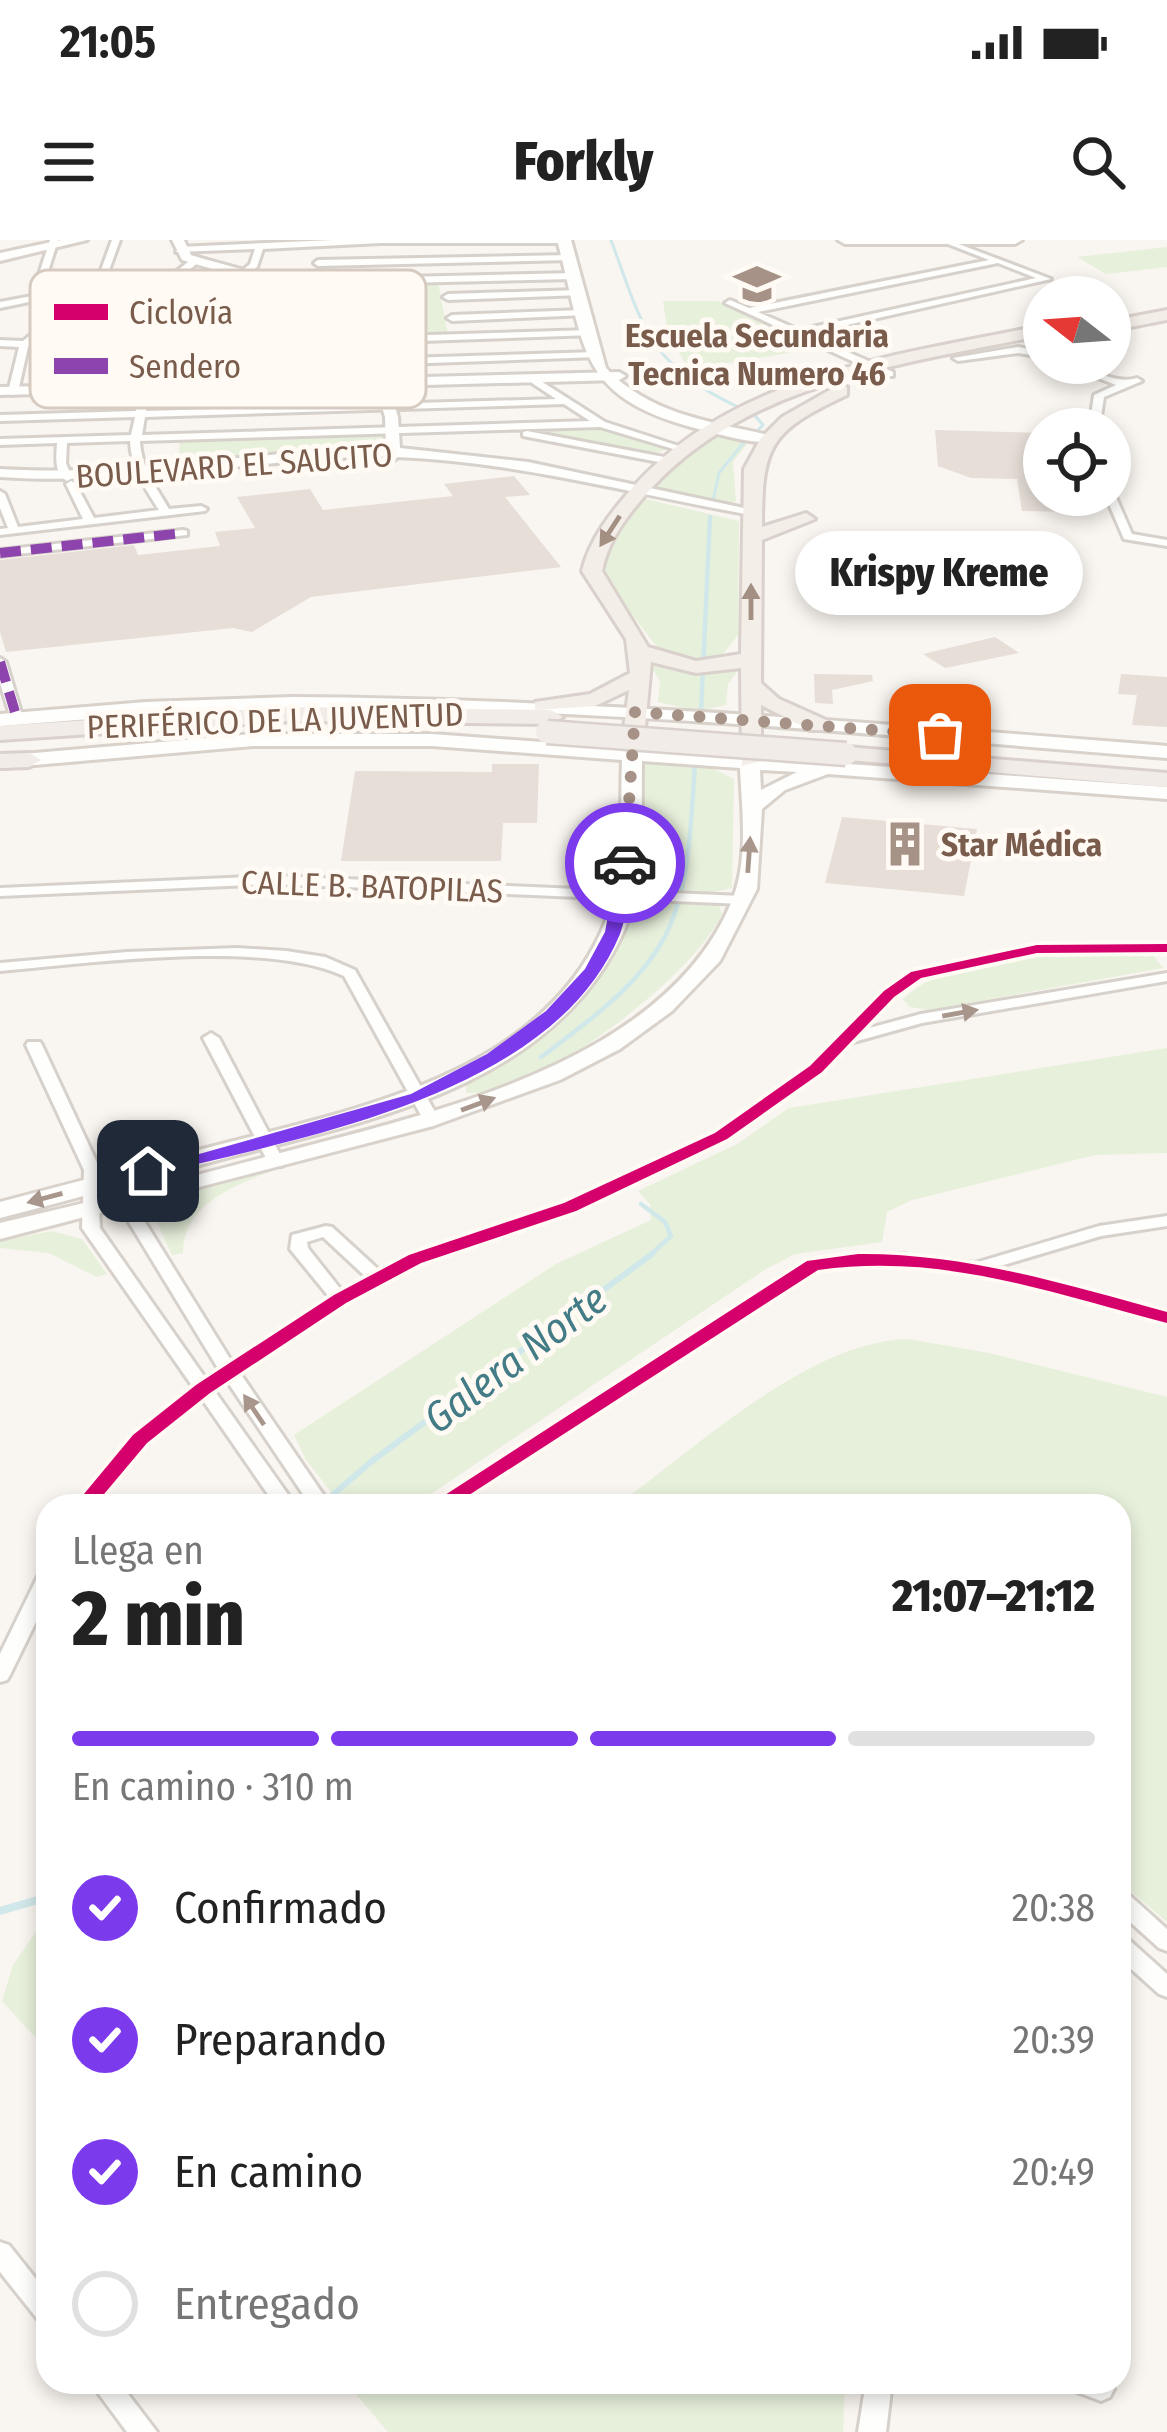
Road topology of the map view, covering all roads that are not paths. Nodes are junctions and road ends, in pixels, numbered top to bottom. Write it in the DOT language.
graph roads {
  1 [pos="80,240"];
  2 [pos="116,240"];
  3 [pos="386,240"];
  4 [pos="564,240"];
  5 [pos="577,240"];
  6 [pos="845,240"];
  7 [pos="1015,240"];
  8 [pos="951,242"];
  9 [pos="52,244"];
  10 [pos="179,245"];
  11 [pos="320,247"];
  12 [pos="260,249"];
  13 [pos="0,256"];
  14 [pos="569,258"];
  15 [pos="196,260"];
  16 [pos="997,260"];
  17 [pos="318,263"];
  18 [pos="103,270"];
  19 [pos="183,270"];
  20 [pos="237,270"];
  21 [pos="246,270"];
  22 [pos="311,270"];
  23 [pos="574,276"];
  24 [pos="426,279"];
  25 [pos="445,279"];
  26 [pos="579,293"];
  27 [pos="448,297"];
  28 [pos="30,298"];
  29 [pos="730,303"];
  30 [pos="0,304"];
  31 [pos="1167,306"];
  32 [pos="749,311"];
  33 [pos="1131,312"];
  34 [pos="583,313"];
  35 [pos="1167,315"];
  36 [pos="452,318"];
  37 [pos="1131,322"];
  38 [pos="590,333"];
  39 [pos="799,333"];
  40 [pos="1023,335"];
  41 [pos="456,338"];
  42 [pos="426,339"];
  43 [pos="30,340"];
  44 [pos="0,344"];
  45 [pos="1023,344"];
  46 [pos="24,345"];
  47 [pos="30,345"];
  48 [pos="1023,351"];
  49 [pos="596,356"];
  50 [pos="958,358"];
  51 [pos="426,361"];
  52 [pos="882,371"];
  53 [pos="612,376"];
  54 [pos="532,379"];
  55 [pos="426,383"];
  56 [pos="7,392"];
  57 [pos="560,402"];
  58 [pos="426,407"];
  59 [pos="141,408"];
  60 [pos="388,408"];
  61 [pos="140,415"];
  62 [pos="698,416"];
  63 [pos="0,418"];
  64 [pos="727,422"];
  65 [pos="601,424"];
  66 [pos="516,426"];
  67 [pos="393,430"];
  68 [pos="775,432"];
  69 [pos="809,434"];
  70 [pos="135,438"];
  71 [pos="62,440"];
  72 [pos="0,442"];
  73 [pos="672,454"];
  74 [pos="392,455"];
  75 [pos="0,476"];
  76 [pos="144,477"];
  77 [pos="69,481"];
  78 [pos="638,489"];
  79 [pos="0,494"];
  80 [pos="201,509"];
  81 [pos="166,514"];
  82 [pos="1119,516"];
  83 [pos="806,519"];
  84 [pos="90,522"];
  85 [pos="751,522"];
  86 [pos="7,531"];
  87 [pos="183,533"];
  88 [pos="1167,543"];
  89 [pos="0,553"];
  90 [pos="641,651"];
  91 [pos="751,657"];
  92 [pos="0,662"];
  93 [pos="638,678"];
  94 [pos="750,684"];
  95 [pos="635,712"];
  96 [pos="5,720"];
  97 [pos="750,720"];
  98 [pos="551,722"];
  99 [pos="818,725"];
  100 [pos="940,735"];
  101 [pos="0,749"];
  102 [pos="632,750"];
  103 [pos="1167,752"];
  104 [pos="843,754"];
  105 [pos="29,760"];
  106 [pos="750,760"];
  107 [pos="0,761"];
  108 [pos="1167,764"];
  109 [pos="919,775"];
  110 [pos="1167,780"];
  111 [pos="631,791"];
  112 [pos="1167,794"];
  113 [pos="751,808"];
  114 [pos="0,892"];
  115 [pos="622,897"];
  116 [pos="743,900"];
  117 [pos="1167,948"];
  118 [pos="0,968"];
  119 [pos="1167,977"];
  120 [pos="889,994"];
  121 [pos="921,1019"];
  122 [pos="211,1038"];
  123 [pos="846,1040"];
  124 [pos="34,1045"];
  125 [pos="417,1098"];
  126 [pos="431,1120"];
  127 [pos="269,1152"];
  128 [pos="101,1189"];
  129 [pos="0,1210"];
  130 [pos="1167,1221"];
  131 [pos="0,1231"];
  132 [pos="976,1268"];
  133 [pos="376,1277"];
  134 [pos="340,1299"];
  135 [pos="1167,1318"];
  136 [pos="229,1371"];
  137 [pos="203,1389"];
  138 [pos="94,1494"];
  139 [pos="277,1494"];
  140 [pos="312,1494"];
  141 [pos="457,1494"];
  142 [pos="36,1601"];
  143 [pos="0,1676"];
  144 [pos="1131,1910"];
  145 [pos="1160,1935"];
  146 [pos="1131,1944"];
  147 [pos="1131,1957"];
  148 [pos="1167,1988"];
  149 [pos="0,2253"];
  150 [pos="36,2298"];
  151 [pos="113,2394"];
  152 [pos="877,2394"];
  153 [pos="143,2432"];
  154 [pos="872,2432"];
  1 -- 9 [label="main road"];
  2 -- 18 [label="street"];
  3 -- 4 [label="street"];
  3 -- 11 [label="street"];
  4 -- 14 [label="main road"];
  5 -- 53 [label="main road"];
  6 -- 8 [label="main road"];
  7 -- 8 [label="main road"];
  8 -- 16 [label="street"];
  9 -- 13 [label="main road"];
  10 -- 12 [label="street"];
  10 -- 15 [label="street"];
  11 -- 12 [label="street"];
  11 -- 17 [label="street"];
  12 -- 21 [label="street"];
  14 -- 17 [label="street"];
  14 -- 23 [label="main road"];
  15 -- 19 [label="street"];
  15 -- 20 [label="street"];
  16 -- 32 [label="street"];
  16 -- 39 [label="street"];
  17 -- 22 [label="street"];
  23 -- 25 [label="street"];
  23 -- 26 [label="main road"];
  24 -- 25 [label="street"];
  25 -- 27 [label="street"];
  26 -- 27 [label="street"];
  26 -- 34 [label="main road"];
  27 -- 36 [label="street"];
  28 -- 30 [label="street"];
  29 -- 32 [label="street"];
  31 -- 33 [label="main road"];
  32 -- 39 [label="street"];
  34 -- 36 [label="street"];
  34 -- 38 [label="main road"];
  35 -- 37 [label="main road"];
  36 -- 41 [label="street"];
  38 -- 41 [label="street"];
  38 -- 49 [label="main road"];
  39 -- 52 [label="street"];
  40 -- 52 [label="main road"];
  41 -- 42 [label="street"];
  43 -- 46 [label="street"];
  44 -- 46 [label="street"];
  45 -- 50 [label="main road"];
  46 -- 47 [label="street"];
  46 -- 56 [label="street"];
  48 -- 50 [label="street"];
  49 -- 51 [label="street"];
  49 -- 53 [label="main road"];
  50 -- 52 [label="main road"];
  52 -- 64 [label="main road"];
  52 -- 68 [label="main road"];
  53 -- 54 [label="street"];
  53 -- 62 [label="main road"];
  53 -- 64 [label="main road"];
  54 -- 55 [label="street"];
  54 -- 57 [label="street"];
  57 -- 58 [label="street"];
  57 -- 65 [label="street"];
  59 -- 61 [label="street"];
  60 -- 61 [label="street"];
  60 -- 67 [label="street"];
  61 -- 63 [label="street"];
  61 -- 70 [label="street"];
  62 -- 64 [label="main road"];
  64 -- 68 [label="main road"];
  64 -- 73 [label="main road"];
  65 -- 66 [label="street"];
  65 -- 73 [label="street"];
  66 -- 67 [label="street"];
  66 -- 73 [label="street"];
  67 -- 70 [label="street"];
  67 -- 74 [label="street"];
  68 -- 69 [label="main road"];
  68 -- 85 [label="main road"];
  70 -- 71 [label="street"];
  70 -- 76 [label="street"];
  71 -- 72 [label="street"];
  71 -- 77 [label="street"];
  73 -- 78 [label="main road"];
  74 -- 76 [label="street, BOULEVARD EL SAUCITO"];
  74 -- 78 [label="street, BOULEVARD EL SAUCITO"];
  75 -- 77 [label="street, BOULEVARD EL SAUCITO"];
  76 -- 77 [label="street, BOULEVARD EL SAUCITO"];
  76 -- 81 [label="street"];
  77 -- 84 [label="street"];
  78 -- 85 [label="street, BOULEVARD EL SAUCITO"];
  78 -- 90 [label="main road, one-way"];
  79 -- 86 [label="street"];
  80 -- 81 [label="street"];
  81 -- 84 [label="street"];
  82 -- 88 [label="street"];
  83 -- 85 [label="main road"];
  84 -- 86 [label="street"];
  91 -- 85 [label="main road, one-way"];
  87 -- 89 [label="street"];
  90 -- 91 [label="main road"];
  90 -- 93 [label="main road"];
  91 -- 94 [label="main road"];
  92 -- 96 [label="street"];
  93 -- 95 [label="main road"];
  93 -- 98 [label="main road"];
  94 -- 97 [label="main road"];
  94 -- 99 [label="main road"];
  95 -- 97 [label="main road"];
  95 -- 98 [label="main road"];
  95 -- 102 [label="main road"];
  96 -- 98 [label="highway, PERIFÉRICO DE LA JUVENTUD"];
  96 -- 98 [label="main road"];
  97 -- 99 [label="main road"];
  97 -- 106 [label="main road"];
  98 -- 101 [label="highway, PERIFÉRICO DE LA JUVENTUD"];
  98 -- 102 [label="main road"];
  98 -- 104 [label="highway, bridge"];
  98 -- 105 [label="main road"];
  98 -- 111 [label="main road"];
  99 -- 100 [label="main road"];
  100 -- 103 [label="main road"];
  100 -- 109 [label="main road"];
  102 -- 106 [label="main road"];
  102 -- 111 [label="main road"];
  104 -- 106 [label="main road"];
  104 -- 108 [label="highway"];
  104 -- 109 [label="main road"];
  104 -- 110 [label="highway"];
  104 -- 113 [label="main road"];
  105 -- 107 [label="highway"];
  106 -- 113 [label="main road"];
  109 -- 112 [label="main road"];
  111 -- 115 [label="main road"];
  116 -- 113 [label="main road, one-way"];
  114 -- 115 [label="street, CALLE B. BATOPILAS"];
  115 -- 116 [label="street, CALLE B. BATOPILAS"];
  115 -- 125 [label="main road"];
  126 -- 116 [label="main road, one-way"];
  117 -- 120 [label="street"];
  118 -- 125 [label="street"];
  121 -- 119 [label="street, one-way"];
  120 -- 121 [label="street"];
  120 -- 123 [label="street"];
  121 -- 123 [label="street"];
  122 -- 127 [label="street"];
  123 -- 133 [label="street"];
  124 -- 128 [label="street"];
  125 -- 126 [label="street"];
  125 -- 127 [label="main road"];
  126 -- 127 [label="main road"];
  127 -- 128 [label="main road"];
  128 -- 129 [label="main road, one-way"];
  128 -- 131 [label="main road"];
  128 -- 136 [label="street"];
  128 -- 137 [label="street"];
  130 -- 132 [label="street"];
  132 -- 135 [label="street"];
  132 -- 141 [label="street"];
  133 -- 134 [label="street"];
  133 -- 134 [label="street"];
  134 -- 136 [label="street"];
  136 -- 137 [label="street"];
  140 -- 136 [label="street, one-way"];
  137 -- 138 [label="street"];
  137 -- 139 [label="street"];
  142 -- 143 [label="street"];
  144 -- 145 [label="street"];
  145 -- 146 [label="street"];
  147 -- 148 [label="street"];
  149 -- 150 [label="street"];
  151 -- 153 [label="street"];
  152 -- 154 [label="street"];
}
